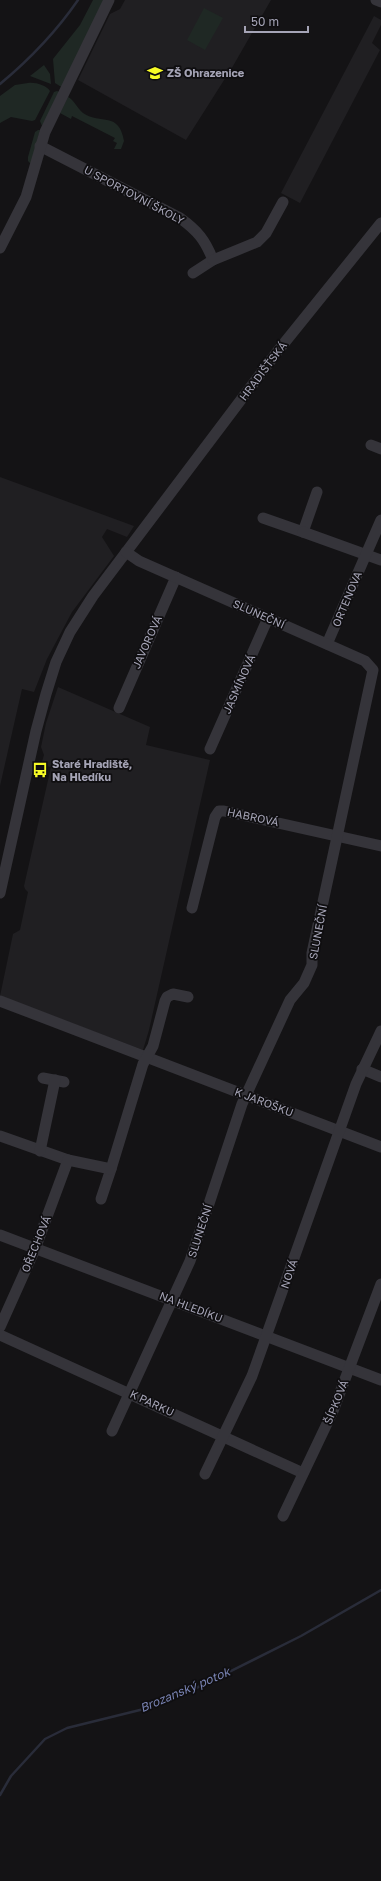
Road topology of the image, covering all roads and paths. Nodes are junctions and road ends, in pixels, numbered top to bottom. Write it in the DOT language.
graph roads {
  1 [pos="109,0"];
  2 [pos="376,0"];
  3 [pos="381,2"];
  4 [pos="40,146"];
  5 [pos="283,202"];
  6 [pos="381,223"];
  7 [pos="0,248"];
  8 [pos="213,260"];
  9 [pos="193,273"];
  10 [pos="317,492"];
  11 [pos="264,518"];
  12 [pos="381,520"];
  13 [pos="303,532"];
  14 [pos="126,552"];
  15 [pos="366,554"];
  16 [pos="381,560"];
  17 [pos="176,577"];
  18 [pos="268,618"];
  19 [pos="327,644"];
  20 [pos="119,708"];
  21 [pos="210,749"];
  22 [pos="338,836"];
  23 [pos="381,846"];
  24 [pos="0,893"];
  25 [pos="192,908"];
  26 [pos="188,997"];
  27 [pos="0,1001"];
  28 [pos="381,1031"];
  29 [pos="146,1057"];
  30 [pos="362,1070"];
  31 [pos="381,1077"];
  32 [pos="43,1078"];
  33 [pos="246,1095"];
  34 [pos="339,1131"];
  35 [pos="0,1136"];
  36 [pos="381,1147"];
  37 [pos="40,1151"];
  38 [pos="68,1160"];
  39 [pos="111,1169"];
  40 [pos="101,1199"];
  41 [pos="0,1235"];
  42 [pos="35,1249"];
  43 [pos="381,1284"];
  44 [pos="173,1300"];
  45 [pos="0,1327"];
  46 [pos="0,1335"];
  47 [pos="267,1336"];
  48 [pos="349,1368"];
  49 [pos="381,1380"];
  50 [pos="130,1393"];
  51 [pos="112,1431"];
  52 [pos="222,1436"];
  53 [pos="303,1473"];
  54 [pos="205,1474"];
  55 [pos="282,1516"];
  1 -- 4 [label="street"];
  2 -- 3 [label="street"];
  4 -- 7 [label="street"];
  4 -- 8 [label="street, U SPORTOVNÍ ŠKOLY"];
  5 -- 8 [label="street"];
  6 -- 14 [label="street, HRADIŠŤSKÁ"];
  8 -- 9 [label="street"];
  10 -- 13 [label="street"];
  11 -- 13 [label="street"];
  12 -- 15 [label="street, ORTENOVA"];
  13 -- 15 [label="street"];
  14 -- 17 [label="street, SLUNEČNÍ"];
  14 -- 24 [label="street, HRADIŠŤSKÁ"];
  15 -- 16 [label="street"];
  15 -- 19 [label="street, ORTENOVA"];
  17 -- 18 [label="street, SLUNEČNÍ"];
  17 -- 20 [label="street, JAVOROVÁ"];
  18 -- 19 [label="street, SLUNEČNÍ"];
  18 -- 21 [label="street, JASMÍNOVÁ"];
  19 -- 22 [label="street, SLUNEČNÍ"];
  22 -- 23 [label="street"];
  22 -- 25 [label="street, HABROVÁ"];
  22 -- 33 [label="street, SLUNEČNÍ"];
  26 -- 29 [label="street"];
  27 -- 29 [label="street, K JAROŠKU"];
  28 -- 30 [label="street, NOVÁ"];
  29 -- 33 [label="street, K JAROŠKU"];
  29 -- 39 [label="street"];
  30 -- 31 [label="street"];
  30 -- 34 [label="street, NOVÁ"];
  32 -- 37 [label="street"];
  33 -- 34 [label="street, K JAROŠKU"];
  33 -- 44 [label="street, SLUNEČNÍ"];
  34 -- 36 [label="street, K JAROŠKU"];
  34 -- 47 [label="street, NOVÁ"];
  35 -- 37 [label="street"];
  37 -- 38 [label="street"];
  38 -- 39 [label="street"];
  38 -- 42 [label="street, OŘECHOVÁ"];
  39 -- 40 [label="street"];
  41 -- 42 [label="street, NA HLEDÍKU"];
  42 -- 44 [label="street, NA HLEDÍKU"];
  42 -- 45 [label="street, OŘECHOVÁ"];
  43 -- 48 [label="street, ŠÍPKOVÁ"];
  44 -- 47 [label="street, NA HLEDÍKU"];
  44 -- 50 [label="street, SLUNEČNÍ"];
  46 -- 50 [label="street, K PARKU"];
  47 -- 48 [label="street, NA HLEDÍKU"];
  47 -- 52 [label="street, NOVÁ"];
  48 -- 49 [label="street, NA HLEDÍKU"];
  48 -- 53 [label="street, ŠÍPKOVÁ"];
  50 -- 51 [label="street, SLUNEČNÍ"];
  50 -- 52 [label="street, K PARKU"];
  52 -- 53 [label="street, K PARKU"];
  52 -- 54 [label="street, NOVÁ"];
  53 -- 55 [label="street, ŠÍPKOVÁ"];
}
